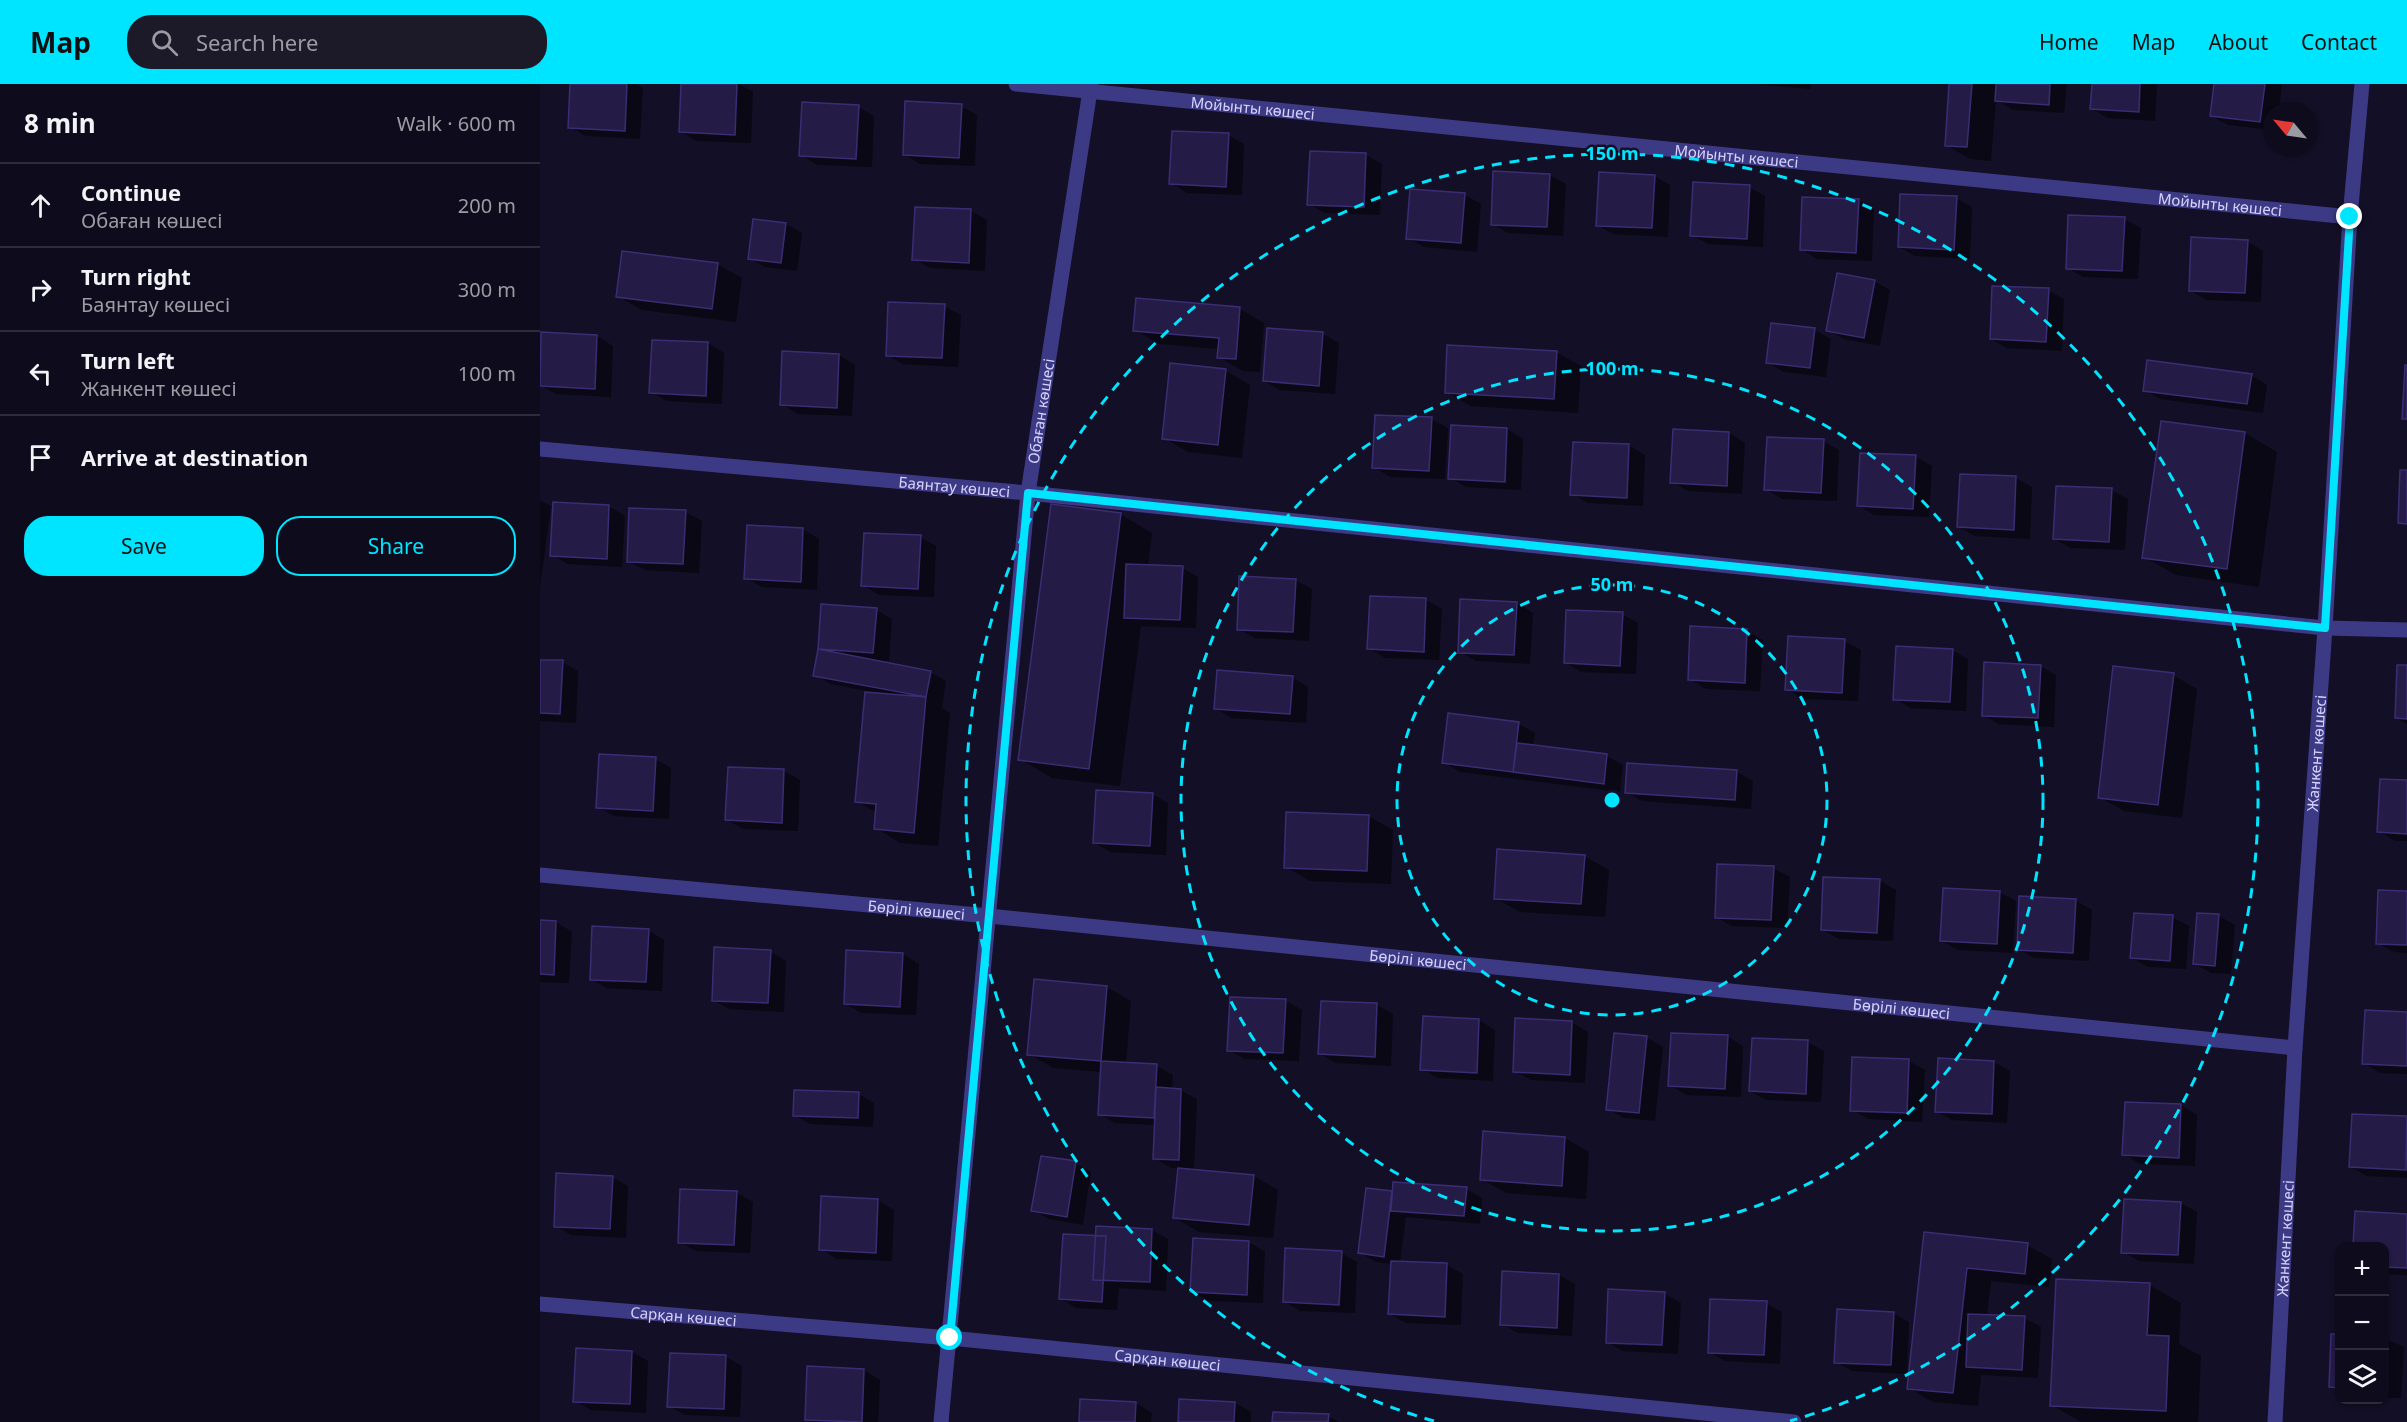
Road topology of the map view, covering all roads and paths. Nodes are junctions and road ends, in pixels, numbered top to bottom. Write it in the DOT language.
graph roads {
  1 [pos="1016,84"];
  2 [pos="2362,84"];
  3 [pos="1091,88"];
  4 [pos="2350,217"];
  5 [pos="540,449"];
  6 [pos="1028,493"];
  7 [pos="2325,628"];
  8 [pos="2407,630"];
  9 [pos="540,875"];
  10 [pos="989,916"];
  11 [pos="2295,1048"];
  12 [pos="540,1304"];
  13 [pos="950,1338"];
  14 [pos="941,1422"];
  15 [pos="1794,1422"];
  16 [pos="2275,1422"];
  1 -- 3 [label="street, Мойынты көшесі"];
  2 -- 4 [label="street, Жанкент көшесі"];
  3 -- 4 [label="street, Мойынты көшесі"];
  3 -- 6 [label="street, Обаған көшесі"];
  4 -- 7 [label="street, Жанкент көшесі"];
  5 -- 6 [label="street, Баянтау көшесі"];
  6 -- 7 [label="street, Баянтау көшесі"];
  6 -- 10 [label="street, Обаған көшесі"];
  7 -- 8 [label="street, Баянтау көшесі"];
  7 -- 11 [label="street, Жанкент көшесі"];
  9 -- 10 [label="street, Бөрілі көшесі"];
  10 -- 11 [label="street, Бөрілі көшесі"];
  10 -- 13 [label="street, Обаған көшесі"];
  11 -- 16 [label="street, Жанкент көшесі"];
  12 -- 13 [label="street, Сарқан көшесі"];
  13 -- 14 [label="street, Обаған көшесі"];
  13 -- 15 [label="street, Сарқан көшесі"];
}
